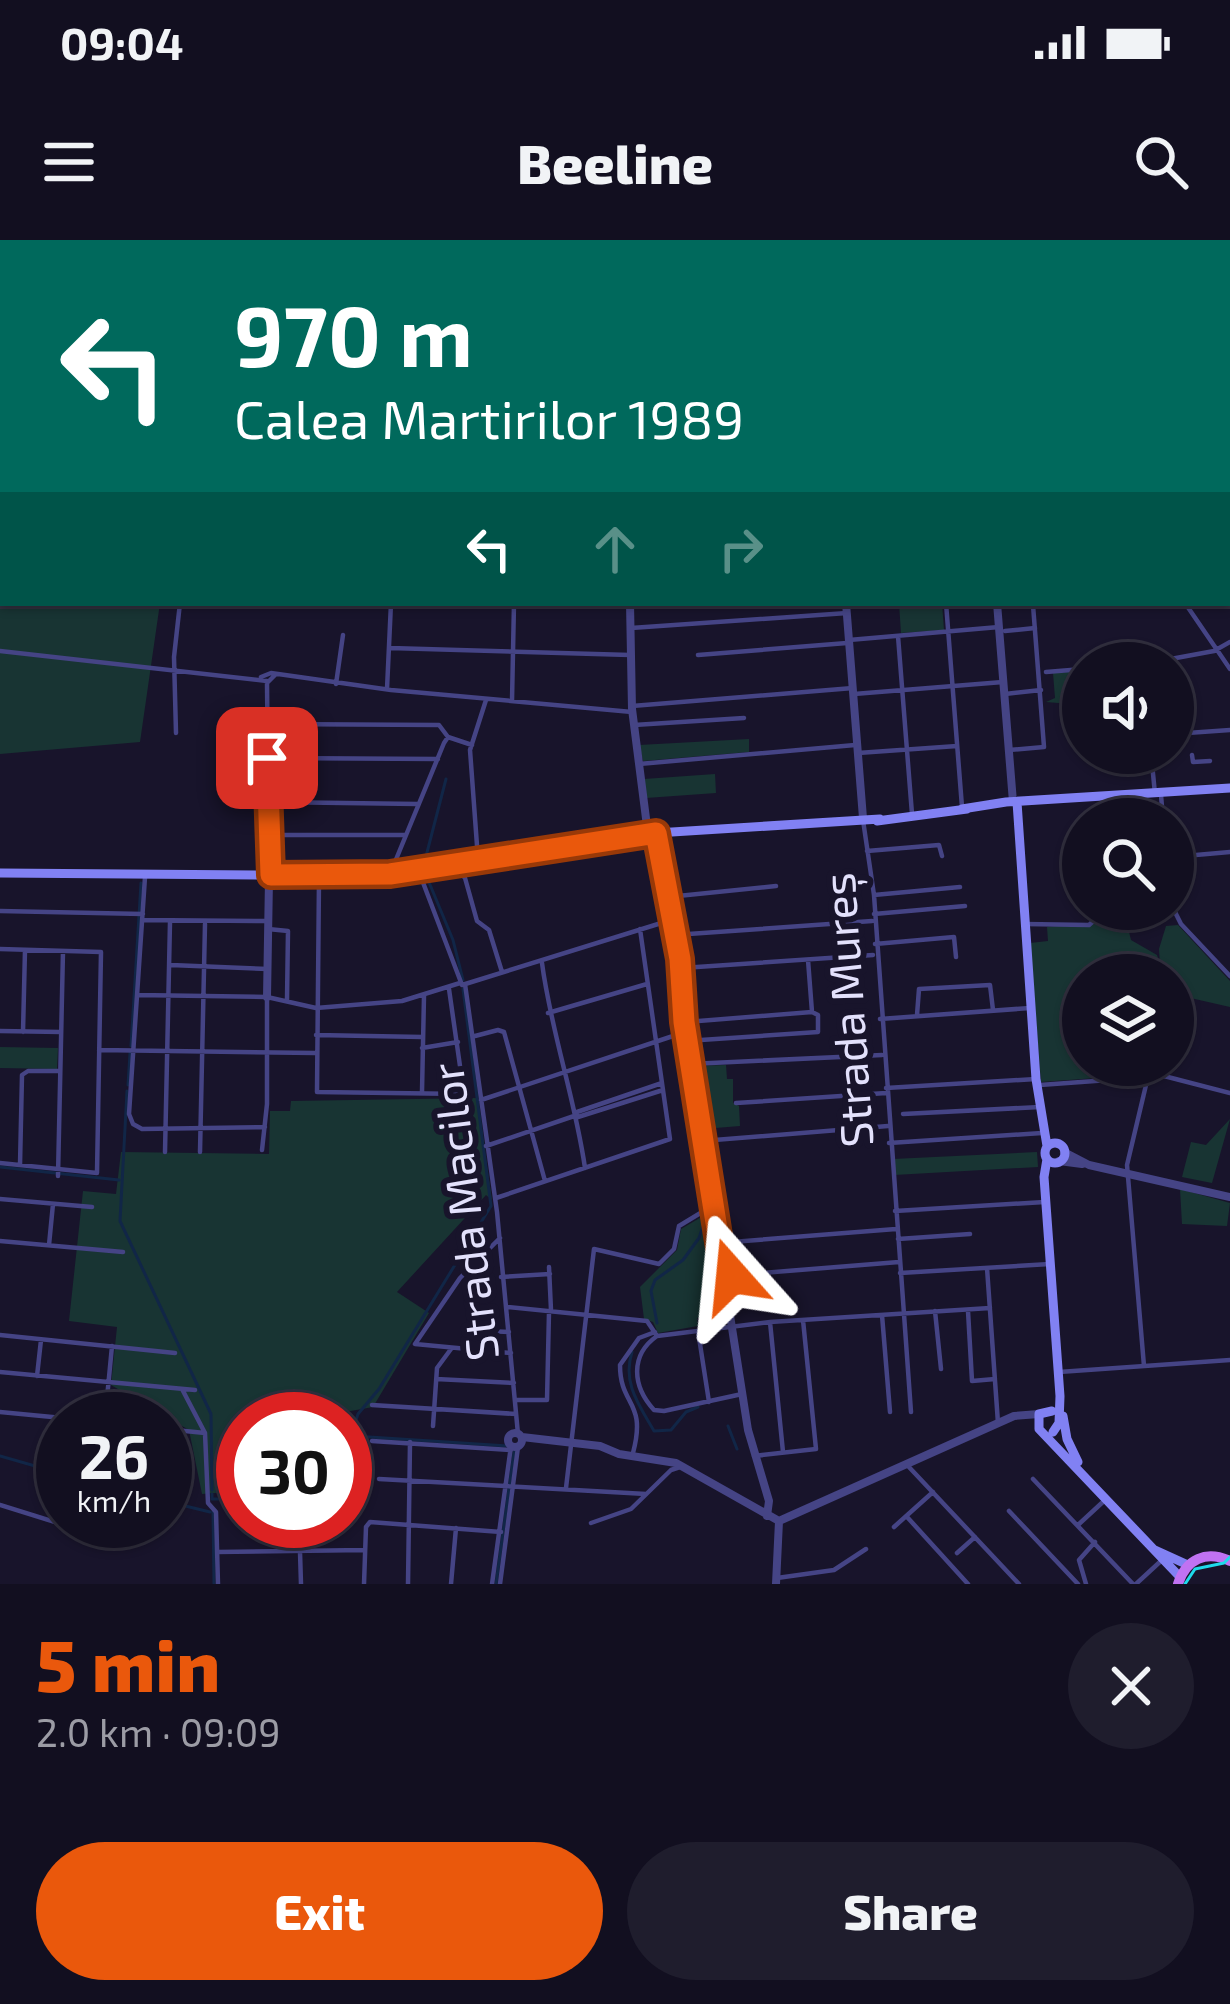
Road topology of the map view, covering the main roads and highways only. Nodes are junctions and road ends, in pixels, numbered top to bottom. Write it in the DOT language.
graph roads {
  1 [pos="1230,788"];
  2 [pos="1016,804"];
  3 [pos="419,871"];
  4 [pos="0,874"];
  5 [pos="269,876"];
  6 [pos="1050,1145"];
  7 [pos="1057,1159"];
  8 [pos="1060,1397"];
  9 [pos="1055,1416"];
  10 [pos="1049,1432"];
  11 [pos="1087,1478"];
  12 [pos="1153,1550"];
  13 [pos="1227,1555"];
  14 [pos="1188,1565"];
  15 [pos="1179,1580"];
  1 -- 2 [label="main road"];
  2 -- 3 [label="main road"];
  2 -- 6 [label="main road"];
  3 -- 5 [label="main road"];
  3 -- 5 [label="main road"];
  4 -- 5 [label="main road"];
  4 -- 5 [label="main road"];
  6 -- 7 [label="main road"];
  6 -- 7 [label="main road"];
  7 -- 8 [label="main road"];
  8 -- 9 [label="main road"];
  8 -- 11 [label="main road"];
  9 -- 10 [label="main road"];
  9 -- 10 [label="main road"];
  10 -- 11 [label="main road"];
  11 -- 12 [label="main road"];
  12 -- 14 [label="main road"];
  12 -- 15 [label="main road"];
  13 -- 14 [label="main road"];
  14 -- 15 [label="main road"];
}
